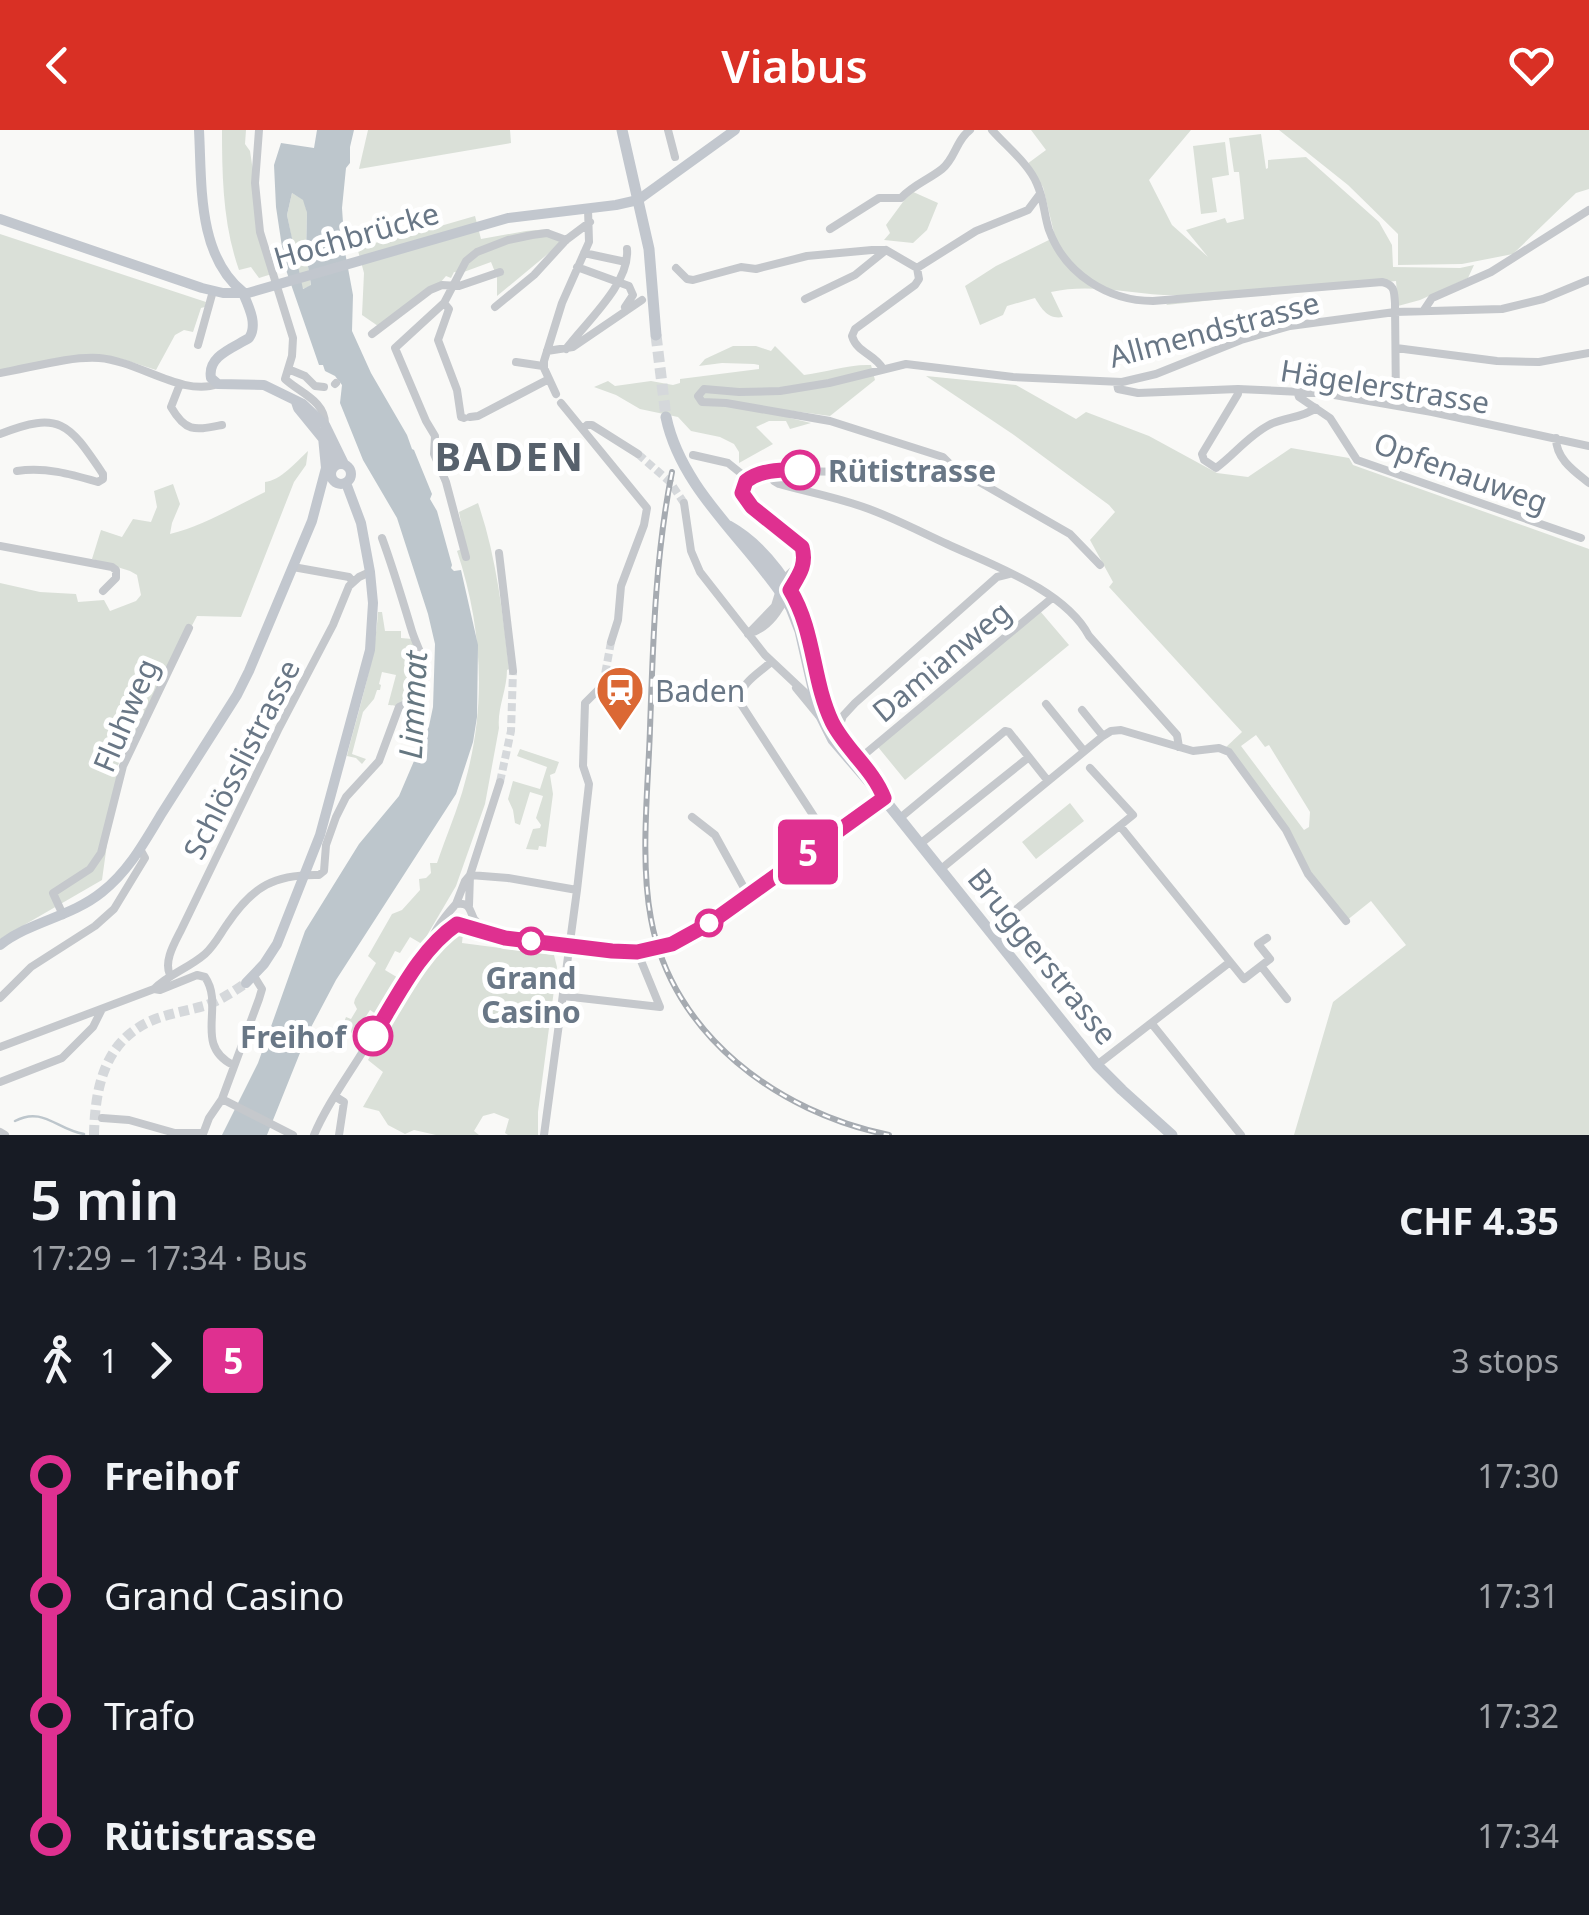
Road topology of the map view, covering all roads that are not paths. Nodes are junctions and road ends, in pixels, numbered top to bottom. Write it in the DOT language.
graph roads {
  1 [pos="199,130"];
  2 [pos="259,130"];
  3 [pos="622,130"];
  4 [pos="668,130"];
  5 [pos="735,130"];
  6 [pos="970,130"];
  7 [pos="992,130"];
  8 [pos="706,149"];
  9 [pos="675,157"];
  10 [pos="714,160"];
  11 [pos="1040,194"];
  12 [pos="638,200"];
  13 [pos="588,209"];
  14 [pos="1589,210"];
  15 [pos="0,219"];
  16 [pos="590,222"];
  17 [pos="830,229"];
  18 [pos="566,240"];
  19 [pos="627,249"];
  20 [pos="886,250"];
  21 [pos="584,253"];
  22 [pos="626,262"];
  23 [pos="576,268"];
  24 [pos="676,268"];
  25 [pos="917,268"];
  26 [pos="500,272"];
  27 [pos="1589,280"];
  28 [pos="619,282"];
  29 [pos="452,286"];
  30 [pos="213,291"];
  31 [pos="248,292"];
  32 [pos="805,298"];
  33 [pos="444,303"];
  34 [pos="495,308"];
  35 [pos="1424,310"];
  36 [pos="1395,312"];
  37 [pos="372,334"];
  38 [pos="656,334"];
  39 [pos="198,345"];
  40 [pos="1396,348"];
  41 [pos="566,349"];
  42 [pos="546,351"];
  43 [pos="1589,353"];
  44 [pos="516,362"];
  45 [pos="544,366"];
  46 [pos="883,368"];
  47 [pos="288,369"];
  48 [pos="0,374"];
  49 [pos="549,379"];
  50 [pos="1117,383"];
  51 [pos="180,384"];
  52 [pos="218,384"];
  53 [pos="324,387"];
  54 [pos="1238,389"];
  55 [pos="1298,391"];
  56 [pos="556,394"];
  57 [pos="561,403"];
  58 [pos="1396,406"];
  59 [pos="1316,408"];
  60 [pos="666,417"];
  61 [pos="222,425"];
  62 [pos="583,429"];
  63 [pos="324,432"];
  64 [pos="0,434"];
  65 [pos="1556,438"];
  66 [pos="1589,446"];
  67 [pos="638,454"];
  68 [pos="693,456"];
  69 [pos="951,468"];
  70 [pos="16,471"];
  71 [pos="767,472"];
  72 [pos="337,475"];
  73 [pos="748,479"];
  74 [pos="1589,483"];
  75 [pos="684,503"];
  76 [pos="382,538"];
  77 [pos="1581,538"];
  78 [pos="0,546"];
  79 [pos="499,552"];
  80 [pos="466,557"];
  81 [pos="1100,564"];
  82 [pos="293,567"];
  83 [pos="370,572"];
  84 [pos="997,573"];
  85 [pos="353,582"];
  86 [pos="785,590"];
  87 [pos="102,591"];
  88 [pos="1052,598"];
  89 [pos="189,628"];
  90 [pos="748,634"];
  91 [pos="611,642"];
  92 [pos="772,662"];
  93 [pos="513,671"];
  94 [pos="792,683"];
  95 [pos="603,685"];
  96 [pos="1046,704"];
  97 [pos="1082,710"];
  98 [pos="830,717"];
  99 [pos="1103,736"];
  100 [pos="1179,747"];
  101 [pos="1084,751"];
  102 [pos="1029,757"];
  103 [pos="859,759"];
  104 [pos="1090,768"];
  105 [pos="1048,780"];
  106 [pos="500,782"];
  107 [pos="884,798"];
  108 [pos="692,817"];
  109 [pos="900,818"];
  110 [pos="1120,826"];
  111 [pos="828,838"];
  112 [pos="920,844"];
  113 [pos="140,849"];
  114 [pos="941,869"];
  115 [pos="304,875"];
  116 [pos="470,875"];
  117 [pos="577,890"];
  118 [pos="748,895"];
  119 [pos="456,904"];
  120 [pos="468,906"];
  121 [pos="450,912"];
  122 [pos="63,915"];
  123 [pos="472,916"];
  124 [pos="1346,921"];
  125 [pos="998,924"];
  126 [pos="460,925"];
  127 [pos="490,933"];
  128 [pos="1266,938"];
  129 [pos="0,945"];
  130 [pos="570,945"];
  131 [pos="428,952"];
  132 [pos="637,952"];
  133 [pos="1230,962"];
  134 [pos="1261,966"];
  135 [pos="170,976"];
  136 [pos="250,979"];
  137 [pos="154,989"];
  138 [pos="563,996"];
  139 [pos="0,998"];
  140 [pos="1287,999"];
  141 [pos="102,1008"];
  142 [pos="1152,1024"];
  143 [pos="0,1046"];
  144 [pos="234,1065"];
  145 [pos="1098,1065"];
  146 [pos="0,1082"];
  147 [pos="336,1097"];
  148 [pos="222,1100"];
  149 [pos="102,1118"];
  150 [pos="174,1134"];
  151 [pos="202,1134"];
  152 [pos="294,1135"];
  153 [pos="314,1135"];
  154 [pos="339,1135"];
  155 [pos="544,1135"];
  156 [pos="1172,1135"];
  157 [pos="1241,1135"];
  1 -- 31 [label="main road"];
  2 -- 47 [label="street"];
  3 -- 12 [label="main road"];
  4 -- 9 [label="street"];
  5 -- 8 [label="main road"];
  6 -- 17 [label="street"];
  7 -- 11 [label="street"];
  8 -- 10 [label="street"];
  8 -- 12 [label="main road"];
  11 -- 25 [label="street"];
  11 -- 36 [label="street"];
  12 -- 13 [label="main road, Hochbrücke"];
  12 -- 38 [label="main road"];
  13 -- 16 [label="street"];
  13 -- 31 [label="main road, Hochbrücke"];
  14 -- 35 [label="street"];
  15 -- 30 [label="main road"];
  16 -- 18 [label="street"];
  16 -- 21 [label="street"];
  18 -- 29 [label="street"];
  18 -- 34 [label="street"];
  19 -- 22 [label="street"];
  20 -- 24 [label="street"];
  20 -- 25 [label="street"];
  20 -- 32 [label="street"];
  21 -- 22 [label="street"];
  21 -- 23 [label="street"];
  22 -- 28 [label="street"];
  23 -- 28 [label="street"];
  23 -- 42 [label="street"];
  25 -- 46 [label="street"];
  26 -- 29 [label="street"];
  27 -- 35 [label="street, Allmendstrasse"];
  28 -- 41 [label="street"];
  28 -- 41 [label="street"];
  29 -- 33 [label="street"];
  29 -- 37 [label="street"];
  30 -- 31 [label="main road"];
  30 -- 39 [label="street"];
  31 -- 52 [label="main road"];
  33 -- 49 [label="street"];
  33 -- 80 [label="street"];
  35 -- 36 [label="street, Allmendstrasse"];
  36 -- 40 [label="street"];
  36 -- 50 [label="street, Allmendstrasse"];
  40 -- 43 [label="street"];
  40 -- 58 [label="street"];
  41 -- 42 [label="street"];
  42 -- 45 [label="street"];
  44 -- 45 [label="street"];
  45 -- 49 [label="street"];
  46 -- 50 [label="street, Allmendstrasse"];
  46 -- 69 [label="street"];
  47 -- 53 [label="street"];
  47 -- 63 [label="street"];
  48 -- 51 [label="street"];
  49 -- 56 [label="street"];
  50 -- 54 [label="street, Hägelerstrasse"];
  51 -- 52 [label="street"];
  51 -- 61 [label="street"];
  52 -- 63 [label="main road"];
  54 -- 55 [label="street, Hägelerstrasse"];
  54 -- 59 [label="street"];
  55 -- 58 [label="street, Hägelerstrasse"];
  55 -- 59 [label="street, Opfenauweg"];
  57 -- 62 [label="street"];
  58 -- 65 [label="street, Hägelerstrasse"];
  59 -- 77 [label="street, Opfenauweg"];
  60 -- 86 [label="main road, Bruggerstrasse"];
  62 -- 67 [label="street"];
  62 -- 91 [label="street"];
  63 -- 72 [label="main road"];
  64 -- 70 [label="street"];
  65 -- 66 [label="street, Hägelerstrasse"];
  65 -- 74 [label="street"];
  68 -- 73 [label="street"];
  69 -- 71 [label="street"];
  69 -- 81 [label="street"];
  71 -- 73 [label="street"];
  71 -- 84 [label="street"];
  72 -- 82 [label="main road"];
  72 -- 83 [label="main road"];
  73 -- 86 [label="street"];
  75 -- 90 [label="street"];
  76 -- 115 [label="street"];
  78 -- 87 [label="street"];
  79 -- 93 [label="street"];
  82 -- 85 [label="street"];
  82 -- 113 [label="main road"];
  83 -- 85 [label="street"];
  83 -- 115 [label="main road"];
  84 -- 88 [label="street"];
  84 -- 98 [label="street"];
  85 -- 135 [label="street, Schlösslistrasse"];
  86 -- 90 [label="street"];
  86 -- 98 [label="main road, Bruggerstrasse"];
  88 -- 100 [label="street"];
  88 -- 103 [label="street, Damianweg"];
  89 -- 122 [label="street, Fluhweg"];
  90 -- 92 [label="street"];
  92 -- 94 [label="street"];
  92 -- 111 [label="street"];
  94 -- 98 [label="street"];
  94 -- 98 [label="street"];
  95 -- 117 [label="street"];
  96 -- 101 [label="street"];
  97 -- 99 [label="street"];
  98 -- 103 [label="main road, Bruggerstrasse"];
  98 -- 107 [label="main road, Bruggerstrasse"];
  99 -- 100 [label="street"];
  99 -- 101 [label="street"];
  100 -- 124 [label="street"];
  101 -- 105 [label="street"];
  102 -- 105 [label="street"];
  102 -- 109 [label="street"];
  102 -- 112 [label="street"];
  103 -- 107 [label="main road, Bruggerstrasse"];
  104 -- 110 [label="street"];
  105 -- 114 [label="street"];
  106 -- 116 [label="street"];
  107 -- 109 [label="main road, Bruggerstrasse"];
  107 -- 111 [label="street"];
  108 -- 118 [label="street"];
  109 -- 112 [label="main road, Bruggerstrasse"];
  110 -- 125 [label="street"];
  110 -- 133 [label="street"];
  111 -- 118 [label="street"];
  112 -- 114 [label="main road, Bruggerstrasse"];
  113 -- 122 [label="main road"];
  113 -- 139 [label="street"];
  114 -- 145 [label="main road, Bruggerstrasse"];
  115 -- 135 [label="street"];
  115 -- 136 [label="main road"];
  116 -- 117 [label="street"];
  116 -- 119 [label="street"];
  116 -- 120 [label="street"];
  117 -- 130 [label="street"];
  118 -- 132 [label="street"];
  119 -- 120 [label="street"];
  119 -- 121 [label="street"];
  120 -- 123 [label="street"];
  121 -- 126 [label="street"];
  121 -- 131 [label="street"];
  122 -- 129 [label="main road"];
  123 -- 126 [label="street"];
  123 -- 127 [label="street"];
  126 -- 127 [label="street"];
  126 -- 131 [label="street"];
  127 -- 130 [label="street"];
  128 -- 134 [label="street"];
  130 -- 132 [label="street"];
  130 -- 138 [label="street"];
  131 -- 147 [label="street"];
  132 -- 138 [label="street"];
  133 -- 134 [label="street"];
  133 -- 142 [label="street"];
  134 -- 140 [label="street"];
  135 -- 137 [label="street"];
  136 -- 144 [label="street"];
  137 -- 141 [label="street"];
  137 -- 144 [label="street"];
  138 -- 155 [label="street"];
  141 -- 143 [label="street"];
  141 -- 146 [label="street"];
  142 -- 145 [label="street"];
  142 -- 157 [label="street"];
  144 -- 148 [label="street"];
  145 -- 156 [label="main road, Bruggerstrasse"];
  147 -- 153 [label="street"];
  147 -- 154 [label="street"];
  148 -- 151 [label="street"];
  148 -- 152 [label="street"];
  149 -- 150 [label="street"];
  150 -- 151 [label="street"];
}
